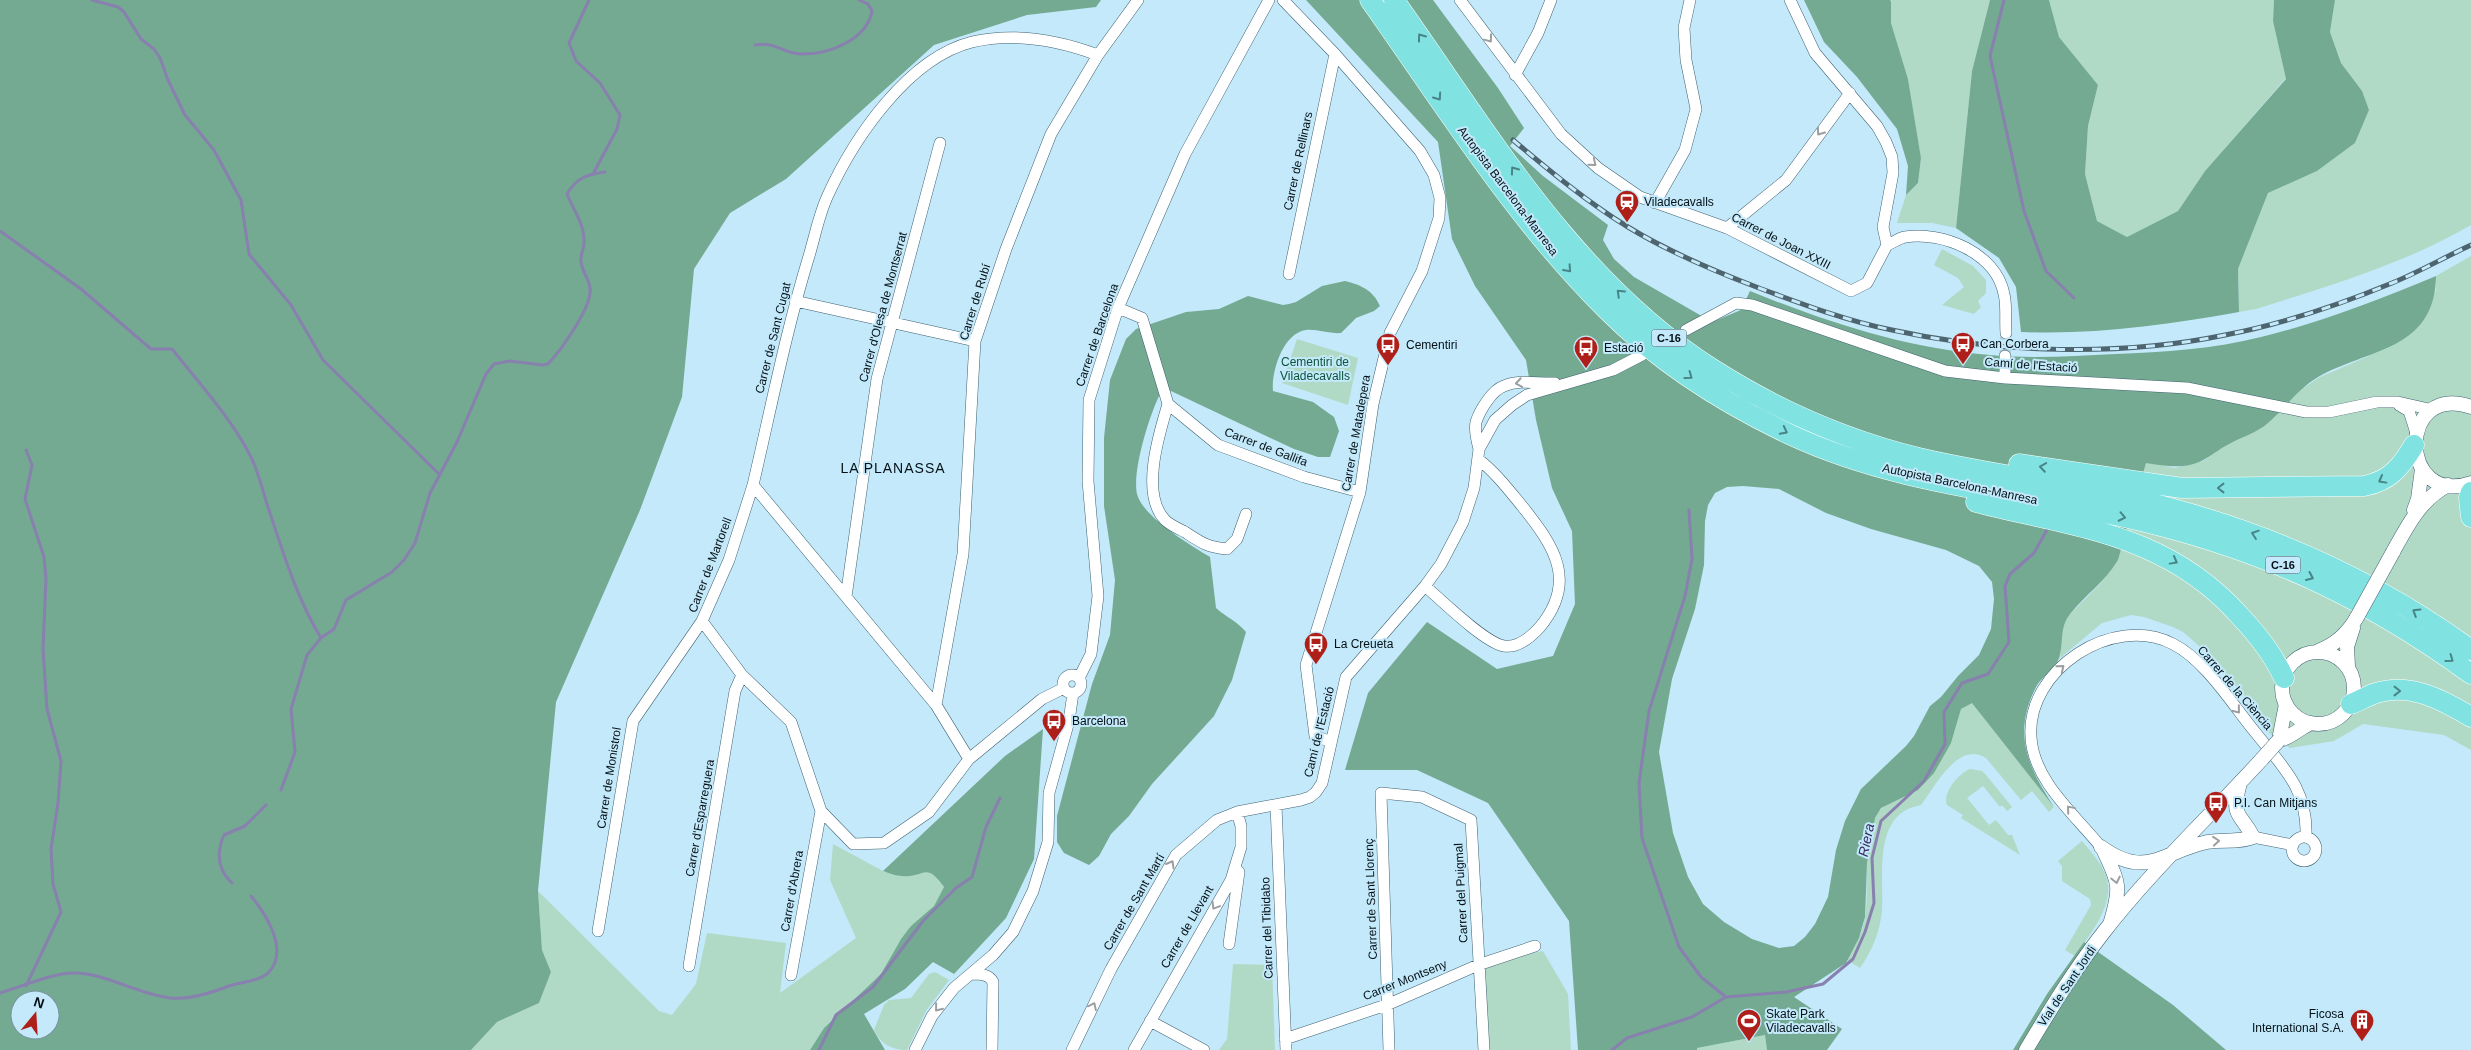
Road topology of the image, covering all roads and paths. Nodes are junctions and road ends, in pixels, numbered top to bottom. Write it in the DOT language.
graph roads {
  1 [pos="1138,0"];
  2 [pos="1269,0"];
  3 [pos="1283,0"];
  4 [pos="1370,0"];
  5 [pos="1394,0"];
  6 [pos="1460,0"];
  7 [pos="1551,0"];
  8 [pos="1690,0"];
  9 [pos="1790,0"];
  10 [pos="1098,54"];
  11 [pos="1335,54"];
  12 [pos="1515,75"];
  13 [pos="1850,93"];
  14 [pos="940,144"];
  15 [pos="1654,204"];
  16 [pos="1727,228"];
  17 [pos="1887,245"];
  18 [pos="1289,274"];
  19 [pos="795,301"];
  20 [pos="1118,308"];
  21 [pos="1638,311"];
  22 [pos="893,323"];
  23 [pos="1686,330"];
  24 [pos="2006,333"];
  25 [pos="975,341"];
  26 [pos="1642,355"];
  27 [pos="2005,356"];
  28 [pos="2005,378"];
  29 [pos="1567,382"];
  30 [pos="2388,402"];
  31 [pos="1168,404"];
  32 [pos="2471,407"];
  33 [pos="2433,410"];
  34 [pos="2415,439"];
  35 [pos="1824,449"];
  36 [pos="1478,454"];
  37 [pos="2422,469"];
  38 [pos="2471,483"];
  39 [pos="753,485"];
  40 [pos="2448,485"];
  41 [pos="1360,492"];
  42 [pos="2471,492"];
  43 [pos="1246,514"];
  44 [pos="2471,517"];
  45 [pos="2410,521"];
  46 [pos="1425,586"];
  47 [pos="846,597"];
  48 [pos="702,620"];
  49 [pos="2355,621"];
  50 [pos="2471,650"];
  51 [pos="2318,652"];
  52 [pos="2348,666"];
  53 [pos="2471,674"];
  54 [pos="742,675"];
  55 [pos="2284,678"];
  56 [pos="1068,691"];
  57 [pos="2286,704"];
  58 [pos="2351,704"];
  59 [pos="936,705"];
  60 [pos="2471,716"];
  61 [pos="2311,723"];
  62 [pos="2279,740"];
  63 [pos="1330,742"];
  64 [pos="969,760"];
  65 [pos="2240,784"];
  66 [pos="1316,792"];
  67 [pos="1381,793"];
  68 [pos="1276,805"];
  69 [pos="821,812"];
  70 [pos="1237,812"];
  71 [pos="2253,837"];
  72 [pos="2306,838"];
  73 [pos="2293,845"];
  74 [pos="2101,846"];
  75 [pos="2173,853"];
  76 [pos="1235,868"];
  77 [pos="2111,924"];
  78 [pos="598,931"];
  79 [pos="1230,944"];
  80 [pos="1535,946"];
  81 [pos="993,955"];
  82 [pos="1478,965"];
  83 [pos="689,966"];
  84 [pos="972,974"];
  85 [pos="791,975"];
  86 [pos="991,978"];
  87 [pos="1389,1004"];
  88 [pos="1150,1021"];
  89 [pos="1285,1044"];
  90 [pos="915,1050"];
  91 [pos="992,1050"];
  92 [pos="1072,1050"];
  93 [pos="1134,1050"];
  94 [pos="1204,1050"];
  95 [pos="1389,1050"];
  96 [pos="1484,1050"];
  97 [pos="2026,1050"];
  1 -- 10 [label="street, Carrer de Rubí"];
  2 -- 20 [label="street, Carrer de Barcelona"];
  3 -- 11 [label="street, Carrer de Matadepera"];
  4 -- 35 [label="highway, Autopista Barcelona-Manresa / C-16, one-way"];
  21 -- 5 [label="highway, Autopista Barcelona-Manresa / C-16, one-way"];
  6 -- 12 [label="street, Carrer de Joan XXIII, one-way"];
  7 -- 12 [label="street"];
  8 -- 15 [label="street"];
  9 -- 13 [label="street"];
  10 -- 19 [label="street, Carrer de Sant Cugat"];
  10 -- 25 [label="street, Carrer de Rubí"];
  11 -- 18 [label="street, Carrer de Rellinars"];
  11 -- 41 [label="street, Carrer de Matadepera"];
  12 -- 15 [label="street, Carrer de Joan XXIII, one-way"];
  13 -- 16 [label="street, one-way"];
  13 -- 17 [label="street"];
  14 -- 22 [label="street, Carrer d'Olesa de Montserrat"];
  15 -- 16 [label="street, Carrer de Joan XXIII"];
  16 -- 17 [label="street, Carrer de Joan XXIII"];
  17 -- 24 [label="street"];
  19 -- 22 [label="street"];
  19 -- 39 [label="street, Carrer de Sant Cugat"];
  20 -- 31 [label="street"];
  20 -- 56 [label="street, Carrer de Barcelona"];
  34 -- 21 [label="highway, one-way"];
  50 -- 21 [label="highway, Autopista Barcelona-Manresa / C-16, one-way"];
  22 -- 25 [label="street"];
  22 -- 47 [label="street, Carrer d'Olesa de Montserrat"];
  23 -- 28 [label="street, Camí de l'Estació"];
  25 -- 59 [label="street, Carrer de Rubí"];
  26 -- 29 [label="street, Camí de l'Estació"];
  27 -- 28 [label="street"];
  28 -- 30 [label="street, Camí de l'Estació"];
  29 -- 36 [label="street, Camí de l'Estació"];
  29 -- 36 [label="street, Camí de l'Estació, one-way"];
  30 -- 33 [label="street, Camí de l'Estació"];
  30 -- 34 [label="street"];
  31 -- 41 [label="street, Carrer de Gallifa"];
  31 -- 43 [label="street"];
  32 -- 33 [label="street"];
  33 -- 34 [label="street"];
  34 -- 37 [label="street"];
  35 -- 53 [label="highway, Autopista Barcelona-Manresa / C-16, one-way"];
  35 -- 55 [label="highway, one-way"];
  36 -- 46 [label="street, Camí de l'Estació"];
  36 -- 46 [label="street"];
  37 -- 40 [label="street"];
  37 -- 45 [label="street"];
  38 -- 40 [label="street"];
  39 -- 47 [label="street"];
  39 -- 48 [label="street, Carrer de Martorell"];
  40 -- 45 [label="street"];
  41 -- 63 [label="street, Carrer de Matadepera"];
  42 -- 44 [label="highway"];
  45 -- 49 [label="street, bridge"];
  46 -- 63 [label="street, Camí de l'Estació"];
  47 -- 59 [label="street"];
  48 -- 54 [label="street, Carrer de Martorell"];
  48 -- 78 [label="street, Carrer de Monistrol"];
  49 -- 51 [label="street"];
  49 -- 52 [label="street"];
  51 -- 52 [label="street"];
  51 -- 55 [label="street"];
  52 -- 58 [label="street"];
  54 -- 69 [label="street, Carrer de Martorell"];
  54 -- 83 [label="street, Carrer d'Esparreguera"];
  55 -- 57 [label="street"];
  56 -- 64 [label="street"];
  56 -- 81 [label="street"];
  57 -- 61 [label="street"];
  57 -- 62 [label="street"];
  58 -- 60 [label="highway, one-way"];
  58 -- 61 [label="street"];
  59 -- 64 [label="street"];
  61 -- 62 [label="street"];
  62 -- 65 [label="street, Vial de Sant Jordi, bridge"];
  63 -- 66 [label="street, Camí de l'Estació"];
  64 -- 69 [label="street, Carrer de Martorell"];
  65 -- 71 [label="street"];
  65 -- 75 [label="street, Vial de Sant Jordi"];
  66 -- 68 [label="street, Carrer de Sant Martí"];
  67 -- 82 [label="street, Carrer del Puigmal"];
  67 -- 87 [label="street, Carrer de Sant Llorenç"];
  68 -- 70 [label="street, Carrer de Sant Martí"];
  68 -- 89 [label="street, Carrer del Tibidabo"];
  69 -- 85 [label="street, Carrer d'Abrera"];
  70 -- 76 [label="street, Carrer de Llevant"];
  92 -- 70 [label="street, Carrer de Sant Martí, one-way"];
  71 -- 73 [label="street"];
  75 -- 71 [label="street, one-way"];
  72 -- 73 [label="street"];
  72 -- 73 [label="street"];
  74 -- 72 [label="street, Carrer de la Ciència, one-way"];
  74 -- 75 [label="street"];
  74 -- 77 [label="street, one-way"];
  75 -- 77 [label="street, Vial de Sant Jordi"];
  76 -- 79 [label="street"];
  76 -- 88 [label="street, Carrer de Llevant, one-way"];
  77 -- 97 [label="street, Vial de Sant Jordi"];
  80 -- 82 [label="street, Carrer Montseny"];
  81 -- 84 [label="street"];
  81 -- 86 [label="street"];
  82 -- 87 [label="street, Carrer Montseny"];
  82 -- 96 [label="street, Carrer del Puigmal"];
  84 -- 86 [label="street"];
  84 -- 90 [label="street, one-way"];
  86 -- 91 [label="street"];
  87 -- 89 [label="street, Carrer Montseny"];
  87 -- 95 [label="street, Carrer de Sant Llorenç"];
  88 -- 93 [label="street, Carrer de Llevant"];
  88 -- 94 [label="street"];
}
